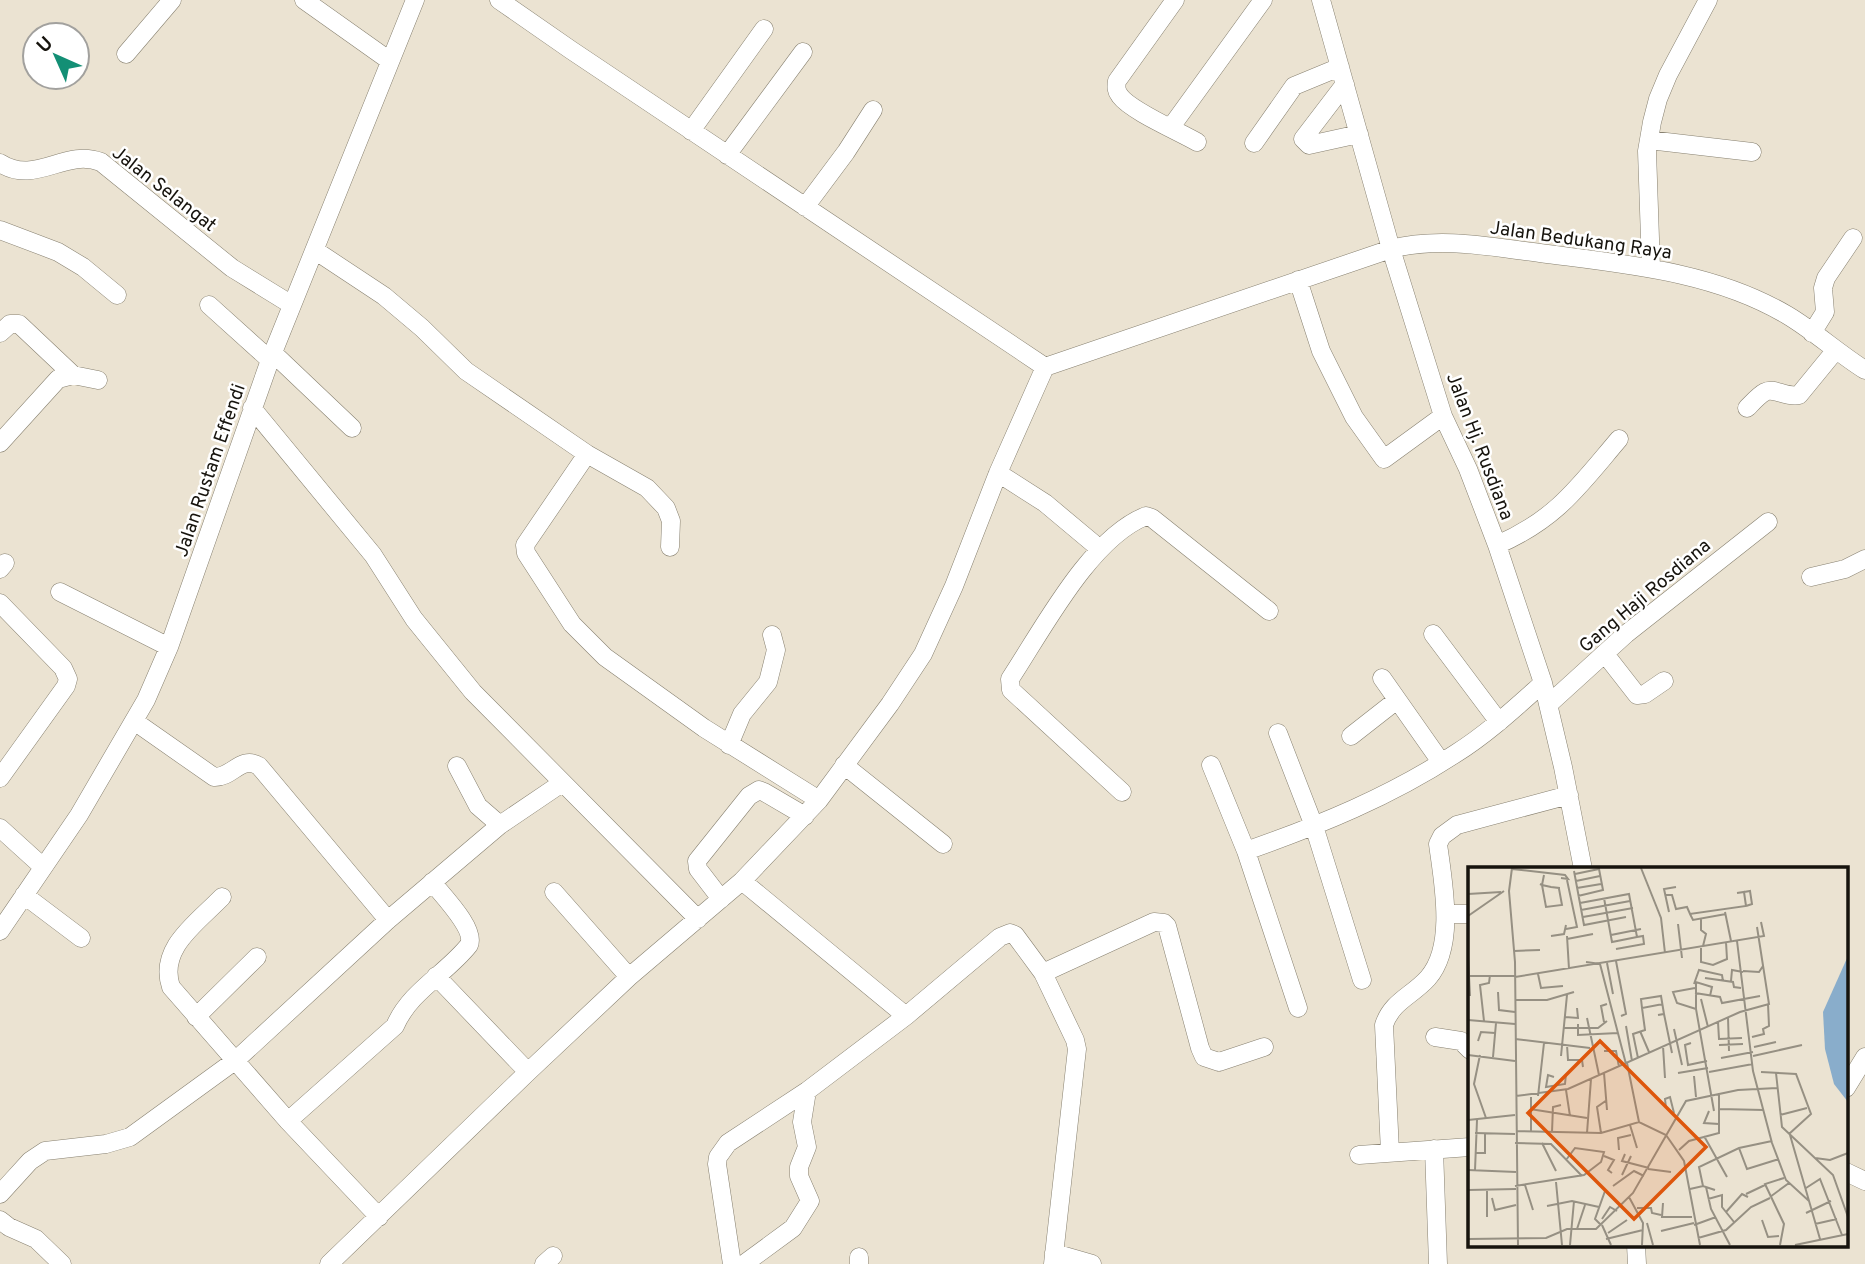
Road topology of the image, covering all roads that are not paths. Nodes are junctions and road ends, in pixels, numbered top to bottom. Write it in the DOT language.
graph roads {
  1 [pos="172,0"];
  2 [pos="304,0"];
  3 [pos="415,0"];
  4 [pos="499,0"];
  5 [pos="1263,0"];
  6 [pos="1321,0"];
  7 [pos="1708,0"];
  8 [pos="1168,2"];
  9 [pos="764,29"];
  10 [pos="803,52"];
  11 [pos="126,54"];
  12 [pos="390,61"];
  13 [pos="1343,76"];
  14 [pos="873,110"];
  15 [pos="1171,127"];
  16 [pos="691,131"];
  17 [pos="1359,134"];
  18 [pos="1649,140"];
  19 [pos="1197,142"];
  20 [pos="1254,144"];
  21 [pos="1752,152"];
  22 [pos="727,155"];
  23 [pos="0,163"];
  24 [pos="805,206"];
  25 [pos="0,230"];
  26 [pos="1853,237"];
  27 [pos="1391,248"];
  28 [pos="316,251"];
  29 [pos="1651,268"];
  30 [pos="1298,280"];
  31 [pos="117,295"];
  32 [pos="209,305"];
  33 [pos="292,305"];
  34 [pos="0,333"];
  35 [pos="1812,333"];
  36 [pos="1835,351"];
  37 [pos="272,356"];
  38 [pos="1045,367"];
  39 [pos="1865,370"];
  40 [pos="72,375"];
  41 [pos="98,380"];
  42 [pos="252,408"];
  43 [pos="1747,408"];
  44 [pos="1443,416"];
  45 [pos="352,428"];
  46 [pos="1619,439"];
  47 [pos="0,443"];
  48 [pos="587,454"];
  49 [pos="998,473"];
  50 [pos="1768,522"];
  51 [pos="1497,545"];
  52 [pos="670,547"];
  53 [pos="1100,549"];
  54 [pos="1865,559"];
  55 [pos="1811,577"];
  56 [pos="60,592"];
  57 [pos="0,603"];
  58 [pos="1269,611"];
  59 [pos="1433,634"];
  60 [pos="772,635"];
  61 [pos="169,647"];
  62 [pos="1605,654"];
  63 [pos="1382,678"];
  64 [pos="1664,681"];
  65 [pos="1543,683"];
  66 [pos="1397,700"];
  67 [pos="1549,704"];
  68 [pos="134,721"];
  69 [pos="1499,722"];
  70 [pos="1278,733"];
  71 [pos="1351,736"];
  72 [pos="729,745"];
  73 [pos="1441,762"];
  74 [pos="844,765"];
  75 [pos="1211,765"];
  76 [pos="457,766"];
  77 [pos="0,778"];
  78 [pos="562,783"];
  79 [pos="1122,792"];
  80 [pos="1569,795"];
  81 [pos="819,800"];
  82 [pos="805,816"];
  83 [pos="500,825"];
  84 [pos="1314,826"];
  85 [pos="0,828"];
  86 [pos="943,844"];
  87 [pos="1246,850"];
  88 [pos="43,867"];
  89 [pos="1583,867"];
  90 [pos="742,881"];
  91 [pos="432,882"];
  92 [pos="554,892"];
  93 [pos="24,895"];
  94 [pos="222,897"];
  95 [pos="722,899"];
  96 [pos="1447,914"];
  97 [pos="1468,914"];
  98 [pos="698,919"];
  99 [pos="388,920"];
  100 [pos="0,931"];
  101 [pos="81,938"];
  102 [pos="257,957"];
  103 [pos="1043,973"];
  104 [pos="436,976"];
  105 [pos="629,977"];
  106 [pos="1362,981"];
  107 [pos="1298,1008"];
  108 [pos="906,1016"];
  109 [pos="196,1017"];
  110 [pos="1435,1037"];
  111 [pos="1264,1047"];
  112 [pos="1468,1049"];
  113 [pos="1865,1056"];
  114 [pos="236,1060"];
  115 [pos="527,1072"];
  116 [pos="1848,1085"];
  117 [pos="807,1091"];
  118 [pos="288,1121"];
  119 [pos="1468,1147"];
  120 [pos="1434,1149"];
  121 [pos="1390,1152"];
  122 [pos="1359,1155"];
  123 [pos="1848,1173"];
  124 [pos="1865,1181"];
  125 [pos="0,1194"];
  126 [pos="379,1217"];
  127 [pos="0,1220"];
  128 [pos="1636,1246"];
  129 [pos="1054,1259"];
  130 [pos="62,1264"];
  131 [pos="329,1264"];
  132 [pos="732,1264"];
  133 [pos="744,1264"];
  134 [pos="1093,1264"];
  135 [pos="1438,1264"];
  136 [pos="1637,1264"];
  1 -- 11 [label="street"];
  2 -- 12 [label="street"];
  3 -- 12 [label="street, Jalan Rustam Effendi"];
  4 -- 16 [label="street"];
  5 -- 15 [label="street"];
  6 -- 13 [label="street, Jalan Hj. Rusdiana"];
  7 -- 18 [label="street"];
  8 -- 15 [label="street"];
  9 -- 16 [label="street"];
  10 -- 22 [label="street"];
  12 -- 28 [label="street, Jalan Rustam Effendi"];
  13 -- 17 [label="street, Jalan Hj. Rusdiana"];
  13 -- 17 [label="street"];
  13 -- 20 [label="street"];
  14 -- 24 [label="street"];
  15 -- 19 [label="street"];
  16 -- 22 [label="street"];
  17 -- 27 [label="street, Jalan Hj. Rusdiana"];
  18 -- 21 [label="street"];
  18 -- 29 [label="street"];
  22 -- 24 [label="street"];
  23 -- 33 [label="street, Jalan Selangat"];
  24 -- 38 [label="street"];
  25 -- 31 [label="street"];
  26 -- 35 [label="street"];
  27 -- 29 [label="street, Jalan Bedukang Raya"];
  27 -- 30 [label="street, Jalan Bedukang Raya"];
  27 -- 44 [label="street, Jalan Hj. Rusdiana"];
  28 -- 33 [label="street, Jalan Rustam Effendi"];
  28 -- 48 [label="street"];
  29 -- 35 [label="street, Jalan Bedukang Raya"];
  30 -- 38 [label="street, Jalan Bedukang Raya"];
  30 -- 44 [label="street"];
  32 -- 37 [label="street"];
  33 -- 37 [label="street, Jalan Rustam Effendi"];
  34 -- 40 [label="street"];
  35 -- 36 [label="street, Jalan Bedukang Raya"];
  36 -- 39 [label="street, Jalan Bedukang Raya"];
  36 -- 43 [label="street"];
  37 -- 42 [label="street, Jalan Rustam Effendi"];
  37 -- 45 [label="street"];
  38 -- 49 [label="street"];
  40 -- 41 [label="street"];
  40 -- 47 [label="street"];
  42 -- 61 [label="street, Jalan Rustam Effendi"];
  42 -- 78 [label="street"];
  44 -- 51 [label="street, Jalan Hj. Rusdiana"];
  46 -- 51 [label="street"];
  48 -- 52 [label="street"];
  48 -- 72 [label="street"];
  49 -- 53 [label="street"];
  49 -- 74 [label="street"];
  50 -- 62 [label="street, Gang Haji Rosdiana"];
  51 -- 65 [label="street, Jalan Hj. Rusdiana"];
  53 -- 58 [label="street"];
  53 -- 79 [label="street"];
  54 -- 55 [label="street"];
  56 -- 61 [label="street"];
  57 -- 77 [label="street"];
  59 -- 69 [label="street"];
  60 -- 72 [label="street"];
  61 -- 68 [label="street, Jalan Rustam Effendi"];
  62 -- 64 [label="street"];
  62 -- 67 [label="street, Gang Haji Rosdiana"];
  63 -- 66 [label="street"];
  65 -- 67 [label="street, Jalan Hj. Rusdiana"];
  65 -- 69 [label="street"];
  66 -- 71 [label="street"];
  66 -- 73 [label="street"];
  67 -- 80 [label="street, Jalan Hj. Rusdiana"];
  68 -- 88 [label="street, Jalan Rustam Effendi"];
  68 -- 99 [label="street"];
  69 -- 73 [label="street"];
  70 -- 84 [label="street"];
  72 -- 81 [label="street"];
  73 -- 84 [label="street"];
  74 -- 81 [label="street"];
  74 -- 86 [label="street"];
  75 -- 87 [label="street"];
  76 -- 83 [label="street"];
  78 -- 83 [label="street"];
  78 -- 98 [label="street"];
  80 -- 89 [label="street, Jalan Hj. Rusdiana"];
  80 -- 96 [label="street"];
  81 -- 82 [label="street"];
  82 -- 90 [label="street"];
  82 -- 95 [label="street"];
  83 -- 91 [label="street"];
  84 -- 87 [label="street"];
  84 -- 106 [label="street"];
  85 -- 88 [label="street"];
  87 -- 107 [label="street"];
  88 -- 93 [label="street, Jalan Rustam Effendi"];
  90 -- 95 [label="street"];
  90 -- 108 [label="street"];
  91 -- 99 [label="street"];
  91 -- 104 [label="street"];
  92 -- 105 [label="street"];
  93 -- 100 [label="street, Jalan Rustam Effendi"];
  93 -- 101 [label="street"];
  94 -- 109 [label="street"];
  95 -- 98 [label="street"];
  96 -- 97 [label="street"];
  96 -- 121 [label="street"];
  98 -- 105 [label="street"];
  99 -- 114 [label="street"];
  102 -- 109 [label="street"];
  103 -- 108 [label="street"];
  103 -- 111 [label="street"];
  103 -- 129 [label="street"];
  104 -- 115 [label="street"];
  104 -- 118 [label="street"];
  105 -- 115 [label="street"];
  108 -- 117 [label="street"];
  109 -- 114 [label="street"];
  110 -- 112 [label="street"];
  113 -- 116 [label="street"];
  114 -- 118 [label="street"];
  114 -- 125 [label="street"];
  115 -- 126 [label="street"];
  117 -- 132 [label="street"];
  117 -- 133 [label="street"];
  118 -- 126 [label="street"];
  119 -- 120 [label="street"];
  120 -- 121 [label="street"];
  120 -- 135 [label="street"];
  121 -- 122 [label="street"];
  123 -- 124 [label="street"];
  126 -- 131 [label="street"];
  127 -- 130 [label="street"];
  128 -- 136 [label="street"];
  129 -- 134 [label="street"];
}
